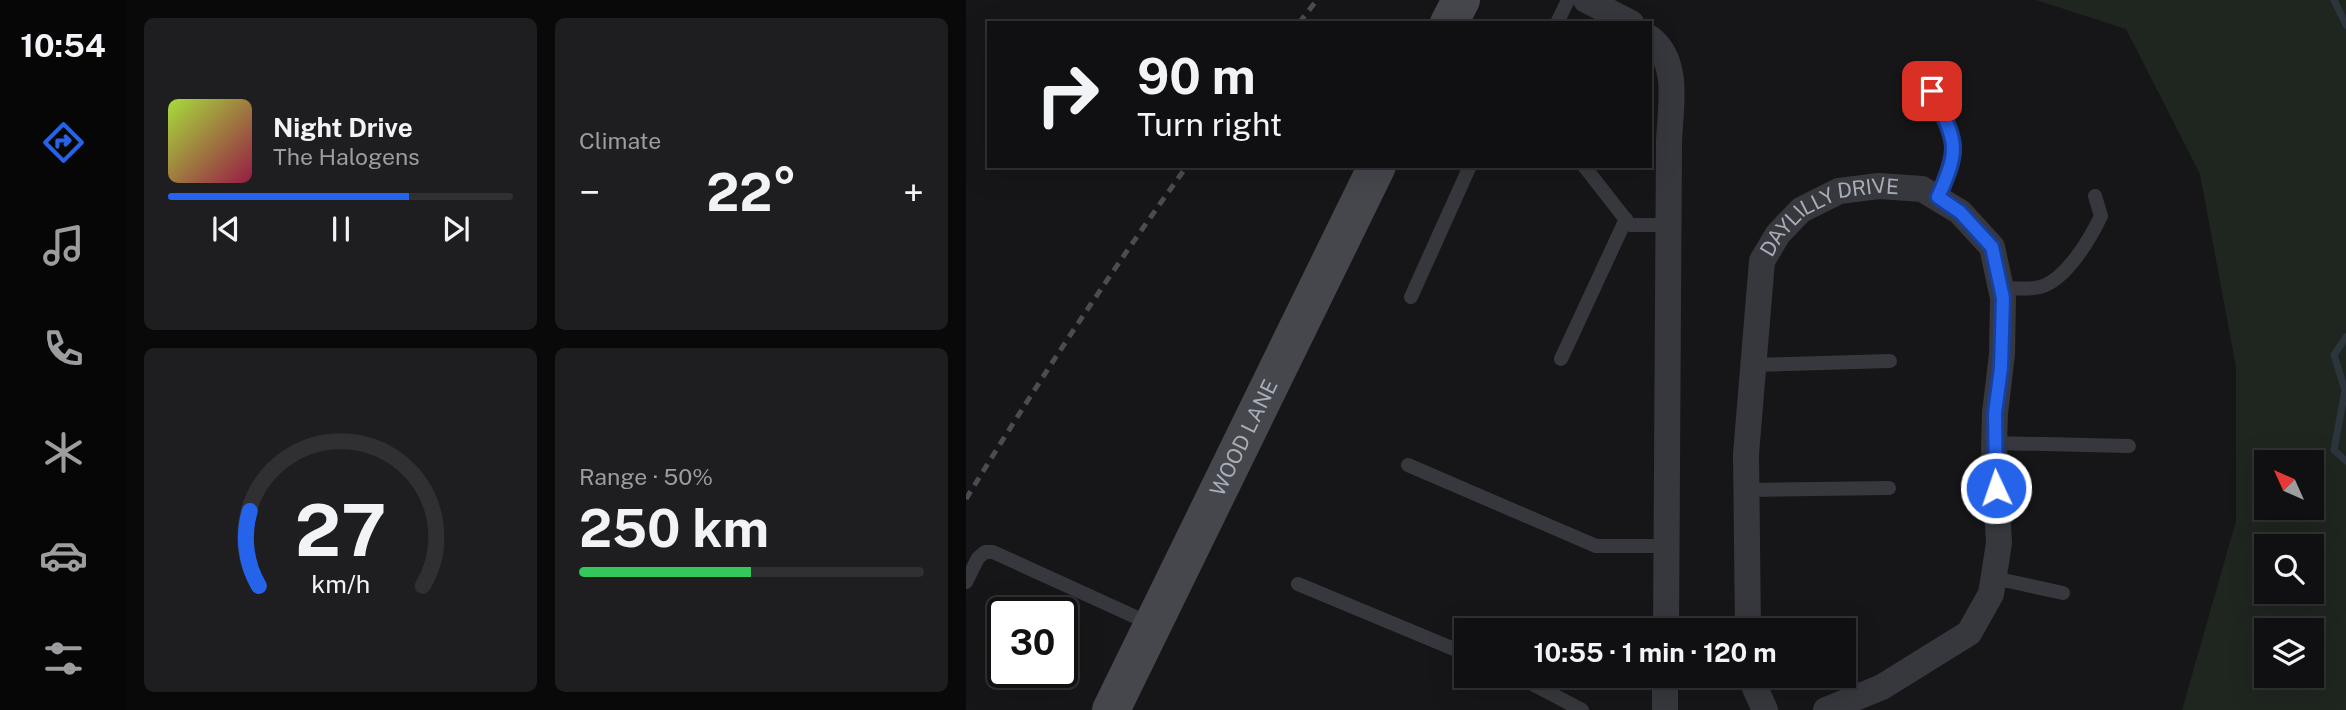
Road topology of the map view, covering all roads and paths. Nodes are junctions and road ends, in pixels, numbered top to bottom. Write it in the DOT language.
graph roads {
  1 [pos="1461,0"];
  2 [pos="1568,0"];
  3 [pos="1586,0"];
  4 [pos="1450,21"];
  5 [pos="1558,21"];
  6 [pos="1627,21"];
  7 [pos="1652,39"];
  8 [pos="1922,68"];
  9 [pos="1376,168"];
  10 [pos="1469,168"];
  11 [pos="1586,168"];
  12 [pos="2095,196"];
  13 [pos="1938,197"];
  14 [pos="1626,219"];
  15 [pos="1668,225"];
  16 [pos="2001,288"];
  17 [pos="1411,297"];
  18 [pos="1561,359"];
  19 [pos="1890,361"];
  20 [pos="1754,365"];
  21 [pos="1994,443"];
  22 [pos="2129,446"];
  23 [pos="1408,465"];
  24 [pos="1889,488"];
  25 [pos="1747,490"];
  26 [pos="1667,546"];
  27 [pos="1994,578"];
  28 [pos="966,582"];
  29 [pos="1298,584"];
  30 [pos="2063,593"];
  31 [pos="1666,618"];
  32 [pos="1748,618"];
  33 [pos="1152,625"];
  34 [pos="1454,649"];
  35 [pos="1540,688"];
  36 [pos="1665,688"];
  37 [pos="1755,688"];
  38 [pos="1111,710"];
  39 [pos="1582,710"];
  40 [pos="1665,710"];
  41 [pos="1765,710"];
  42 [pos="1826,710"];
  1 -- 4 [label="street"];
  2 -- 5 [label="lane"];
  3 -- 6 [label="street"];
  7 -- 15 [label="street"];
  8 -- 13 [label="lane"];
  9 -- 33 [label="street, WOOD LANE"];
  10 -- 17 [label="lane"];
  11 -- 14 [label="lane"];
  12 -- 16 [label="lane"];
  13 -- 16 [label="street, DAYLILLY DRIVE"];
  13 -- 20 [label="street, DAYLILLY DRIVE"];
  14 -- 15 [label="lane"];
  14 -- 18 [label="lane"];
  15 -- 26 [label="street"];
  16 -- 21 [label="street, DAYLILLY DRIVE"];
  19 -- 20 [label="lane"];
  20 -- 25 [label="street, DAYLILLY DRIVE"];
  21 -- 22 [label="lane"];
  21 -- 27 [label="street, DAYLILLY DRIVE"];
  23 -- 26 [label="lane"];
  24 -- 25 [label="lane"];
  25 -- 32 [label="street, DAYLILLY DRIVE"];
  26 -- 31 [label="street"];
  27 -- 30 [label="lane"];
  27 -- 42 [label="street, DAYLILLY DRIVE"];
  28 -- 33 [label="lane"];
  29 -- 34 [label="lane"];
  33 -- 38 [label="street, WOOD LANE"];
  35 -- 39 [label="lane"];
  36 -- 40 [label="street"];
  37 -- 41 [label="street"];
}
